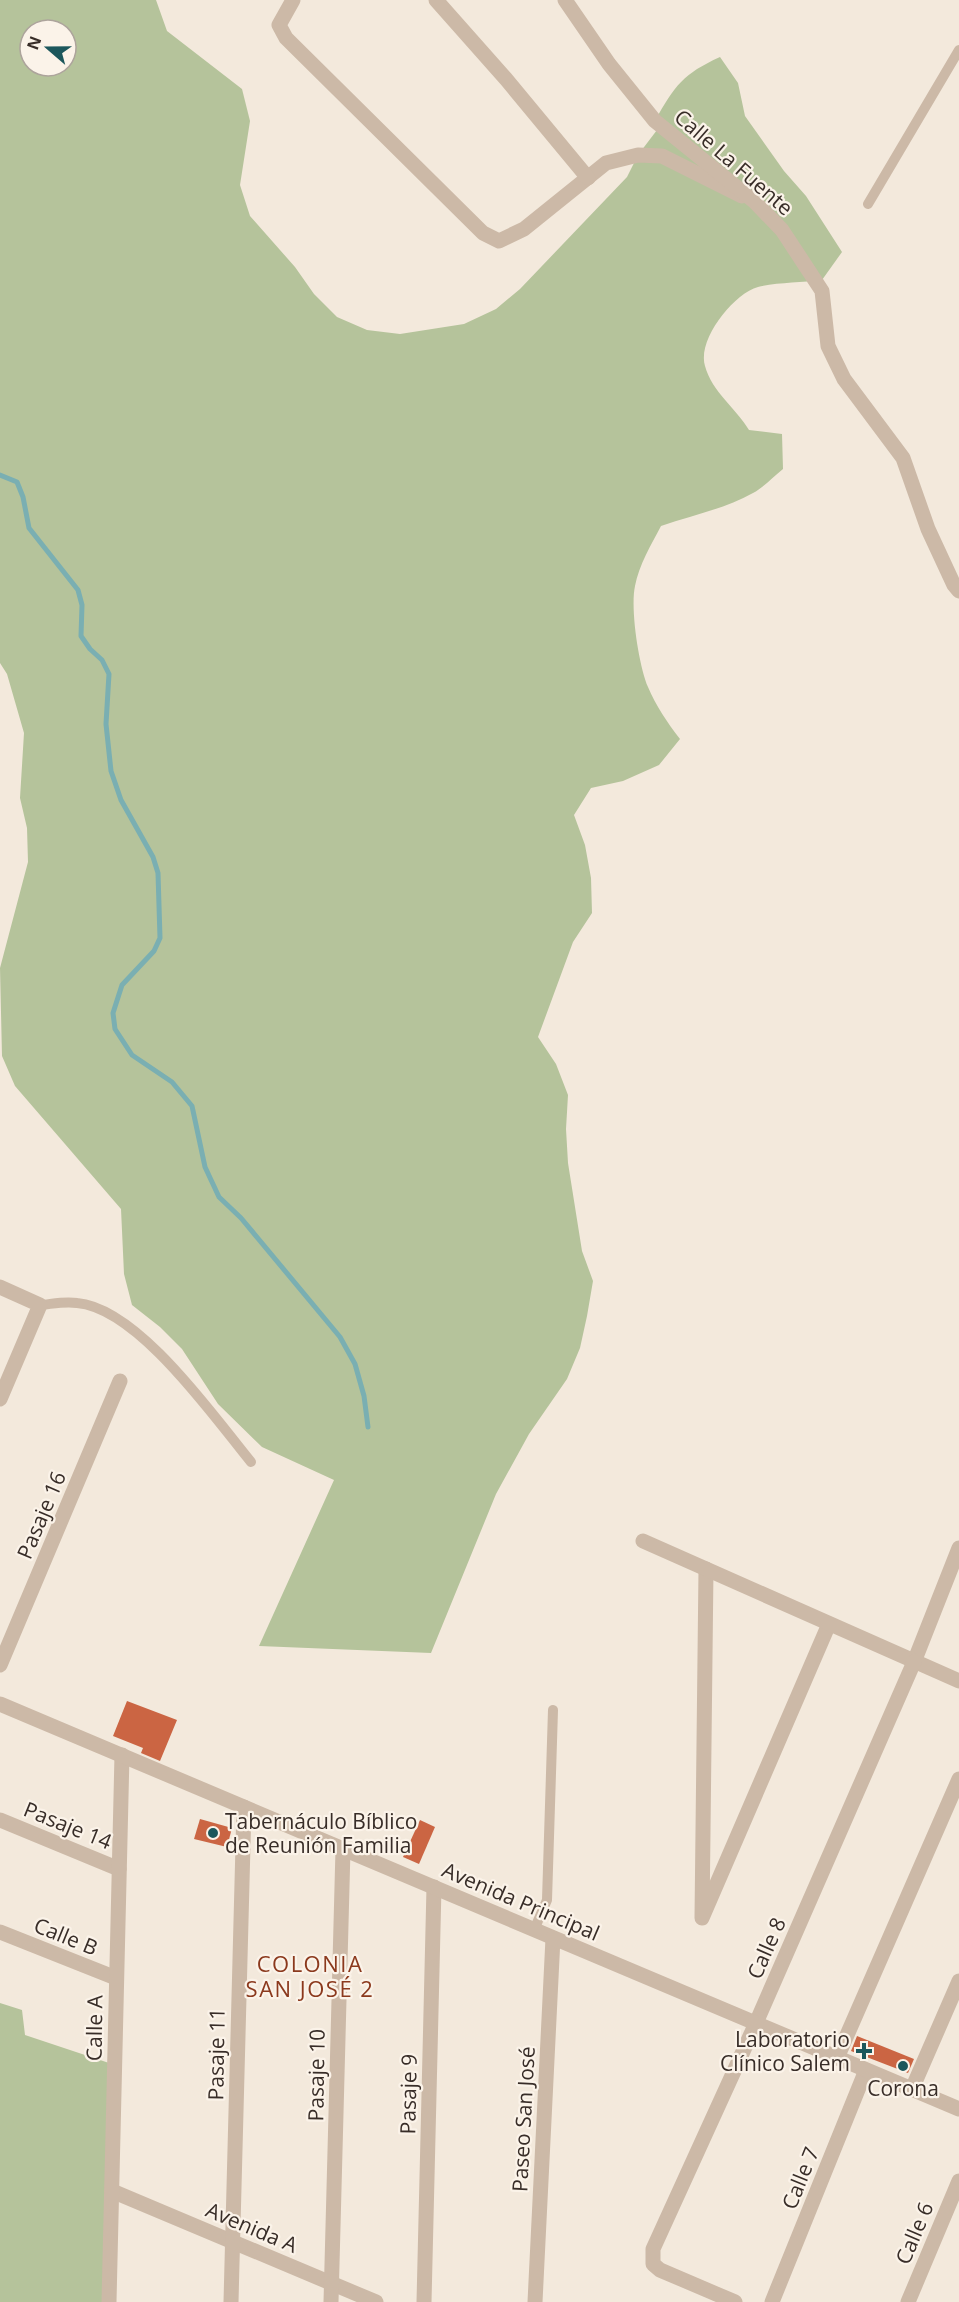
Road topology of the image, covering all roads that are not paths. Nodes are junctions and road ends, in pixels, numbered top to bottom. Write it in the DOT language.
graph roads {
  1 [pos="293,0"];
  2 [pos="436,0"];
  3 [pos="565,0"];
  4 [pos="959,50"];
  5 [pos="588,178"];
  6 [pos="755,202"];
  7 [pos="868,204"];
  8 [pos="959,591"];
  9 [pos="0,1287"];
  10 [pos="40,1305"];
  11 [pos="120,1381"];
  12 [pos="0,1399"];
  13 [pos="251,1462"];
  14 [pos="643,1541"];
  15 [pos="959,1548"];
  16 [pos="706,1569"];
  17 [pos="830,1624"];
  18 [pos="914,1662"];
  19 [pos="0,1665"];
  20 [pos="959,1681"];
  21 [pos="0,1704"];
  22 [pos="554,1710"];
  23 [pos="122,1755"];
  24 [pos="959,1779"];
  25 [pos="244,1807"];
  26 [pos="0,1820"];
  27 [pos="343,1849"];
  28 [pos="119,1869"];
  29 [pos="434,1887"];
  30 [pos="534,1930"];
  31 [pos="0,1932"];
  32 [pos="553,1938"];
  33 [pos="116,1978"];
  34 [pos="959,1981"];
  35 [pos="756,2024"];
  36 [pos="837,2058"];
  37 [pos="866,2070"];
  38 [pos="912,2089"];
  39 [pos="959,2109"];
  40 [pos="959,2181"];
  41 [pos="112,2191"];
  42 [pos="232,2241"];
  43 [pos="332,2283"];
  44 [pos="109,2302"];
  45 [pos="231,2302"];
  46 [pos="331,2302"];
  47 [pos="376,2302"];
  48 [pos="424,2302"];
  49 [pos="535,2302"];
  50 [pos="735,2302"];
  51 [pos="772,2302"];
  52 [pos="908,2302"];
  1 -- 5 [label="street"];
  2 -- 5 [label="street"];
  3 -- 6 [label="street, Calle La Fuente"];
  4 -- 7 [label="lane"];
  5 -- 6 [label="street"];
  6 -- 8 [label="street, Calle La Fuente"];
  9 -- 10 [label="street"];
  10 -- 12 [label="street"];
  10 -- 13 [label="lane"];
  11 -- 19 [label="street, Pasaje 16"];
  14 -- 16 [label="street"];
  15 -- 18 [label="street, Calle 8"];
  16 -- 17 [label="street"];
  16 -- 17 [label="street"];
  17 -- 18 [label="street"];
  18 -- 20 [label="street"];
  18 -- 35 [label="street, Calle 8"];
  21 -- 23 [label="street, Avenida Principal"];
  22 -- 30 [label="lane"];
  23 -- 25 [label="street, Avenida Principal"];
  23 -- 28 [label="street, Calle A"];
  24 -- 36 [label="street"];
  25 -- 27 [label="street, Avenida Principal"];
  25 -- 42 [label="street, Pasaje 11"];
  26 -- 28 [label="street, Pasaje 14"];
  27 -- 29 [label="street, Avenida Principal"];
  27 -- 43 [label="street, Pasaje 10"];
  28 -- 33 [label="street, Calle A"];
  29 -- 30 [label="street, Avenida Principal"];
  29 -- 48 [label="street, Pasaje 9"];
  30 -- 32 [label="street, Avenida Principal"];
  31 -- 33 [label="street, Calle B"];
  32 -- 35 [label="street, Avenida Principal"];
  32 -- 49 [label="street, Paseo San José"];
  33 -- 41 [label="street, Calle A"];
  34 -- 38 [label="street"];
  35 -- 36 [label="street, Avenida Principal"];
  35 -- 50 [label="street, Calle 8"];
  36 -- 37 [label="street, Avenida Principal"];
  37 -- 38 [label="street, Avenida Principal"];
  37 -- 51 [label="street, Calle 7"];
  38 -- 39 [label="street, Avenida Principal"];
  40 -- 52 [label="street, Calle 6"];
  41 -- 42 [label="street, Avenida A"];
  41 -- 44 [label="street, Calle A"];
  42 -- 43 [label="street, Avenida A"];
  42 -- 45 [label="street, Pasaje 11"];
  43 -- 46 [label="street, Pasaje 10"];
  43 -- 47 [label="street, Avenida A"];
}
